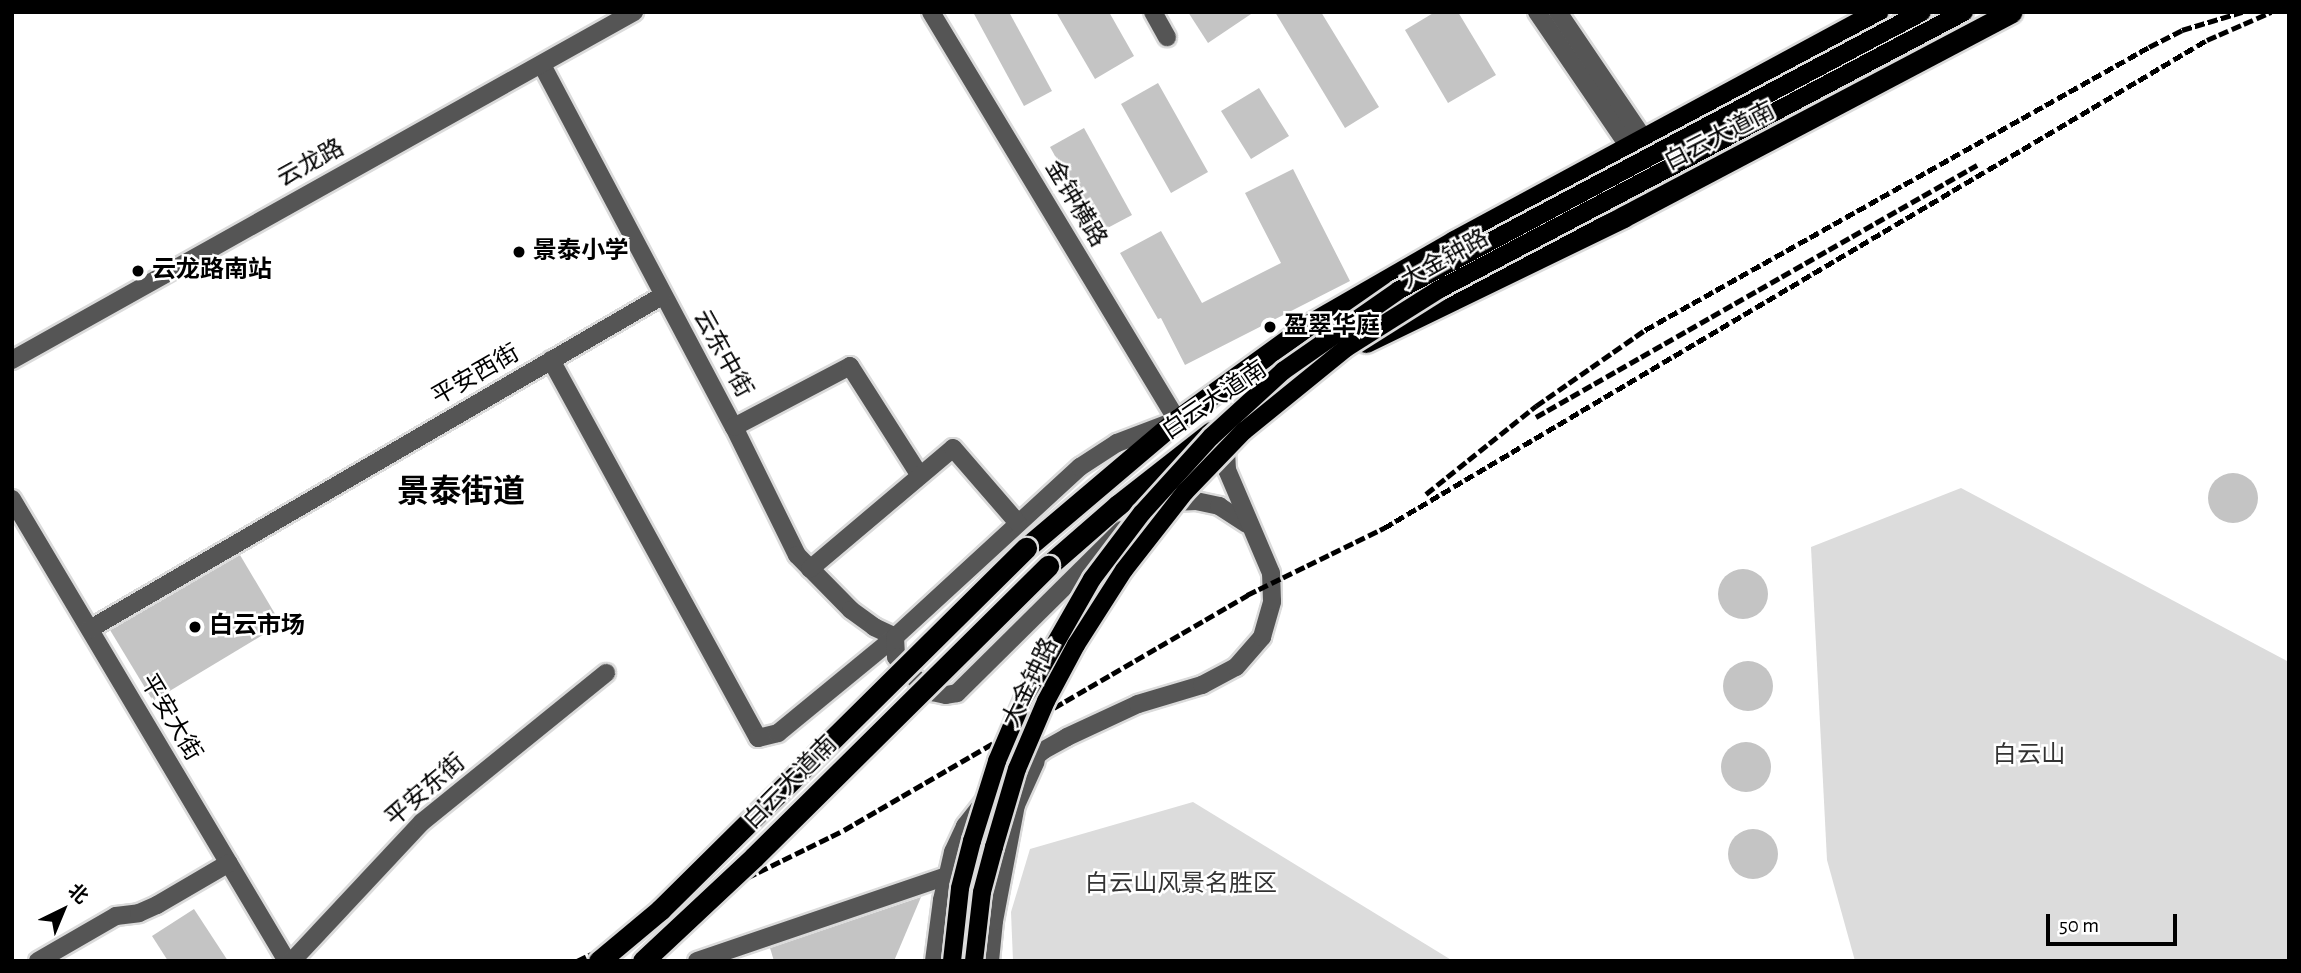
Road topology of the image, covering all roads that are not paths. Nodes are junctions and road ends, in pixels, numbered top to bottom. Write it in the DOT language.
graph roads {
  1 [pos="634,12"];
  2 [pos="931,12"];
  3 [pos="1153,12"];
  4 [pos="1537,12"];
  5 [pos="1558,12"];
  6 [pos="1877,12"];
  7 [pos="1922,12"];
  8 [pos="1964,12"];
  9 [pos="2011,12"];
  10 [pos="1167,37"];
  11 [pos="542,65"];
  12 [pos="1636,143"];
  13 [pos="662,296"];
  14 [pos="12,360"];
  15 [pos="551,360"];
  16 [pos="1242,411"];
  17 [pos="1177,420"];
  18 [pos="734,427"];
  19 [pos="919,476"];
  20 [pos="12,499"];
  21 [pos="1148,503"];
  22 [pos="1018,523"];
  23 [pos="1250,527"];
  24 [pos="810,569"];
  25 [pos="89,629"];
  26 [pos="895,637"];
  27 [pos="606,673"];
  28 [pos="1044,750"];
  29 [pos="229,863"];
  30 [pos="946,876"];
  31 [pos="38,961"];
  32 [pos="286,961"];
  33 [pos="292,961"];
  34 [pos="599,961"];
  35 [pos="643,961"];
  36 [pos="697,961"];
  37 [pos="934,961"];
  38 [pos="952,961"];
  39 [pos="974,961"];
  40 [pos="990,961"];
  1 -- 11 [label="street, 云龙路"];
  2 -- 17 [label="street, 金钟横路"];
  3 -- 10 [label="street"];
  4 -- 12 [label="street"];
  5 -- 12 [label="street"];
  6 -- 12 [label="highway, 白云大道南"];
  7 -- 38 [label="main road, 大金钟路, bridge"];
  8 -- 39 [label="main road, 大金钟路, bridge"];
  9 -- 16 [label="highway, 白云大道南"];
  11 -- 13 [label="street, 云东中街"];
  11 -- 14 [label="street, 云龙路"];
  12 -- 17 [label="highway, 白云大道南"];
  13 -- 15 [label="street"];
  13 -- 18 [label="street, 云东中街"];
  15 -- 25 [label="street, 平安西街"];
  15 -- 26 [label="street, 平安西街"];
  16 -- 21 [label="street"];
  16 -- 23 [label="street"];
  16 -- 35 [label="highway, 白云大道南, bridge"];
  17 -- 22 [label="street"];
  17 -- 34 [label="highway, 白云大道南, bridge"];
  18 -- 19 [label="street"];
  18 -- 24 [label="street, 云东中街"];
  19 -- 22 [label="street"];
  19 -- 24 [label="street"];
  20 -- 25 [label="street, 平安大街"];
  21 -- 23 [label="street"];
  21 -- 26 [label="street"];
  22 -- 26 [label="street"];
  23 -- 28 [label="street"];
  24 -- 26 [label="street, 云东中街"];
  25 -- 29 [label="street, 平安大街"];
  27 -- 33 [label="street, 平安东街"];
  28 -- 30 [label="street"];
  28 -- 40 [label="street"];
  29 -- 31 [label="street"];
  29 -- 32 [label="street, 平安大街"];
  30 -- 36 [label="street"];
  30 -- 37 [label="street"];
}
